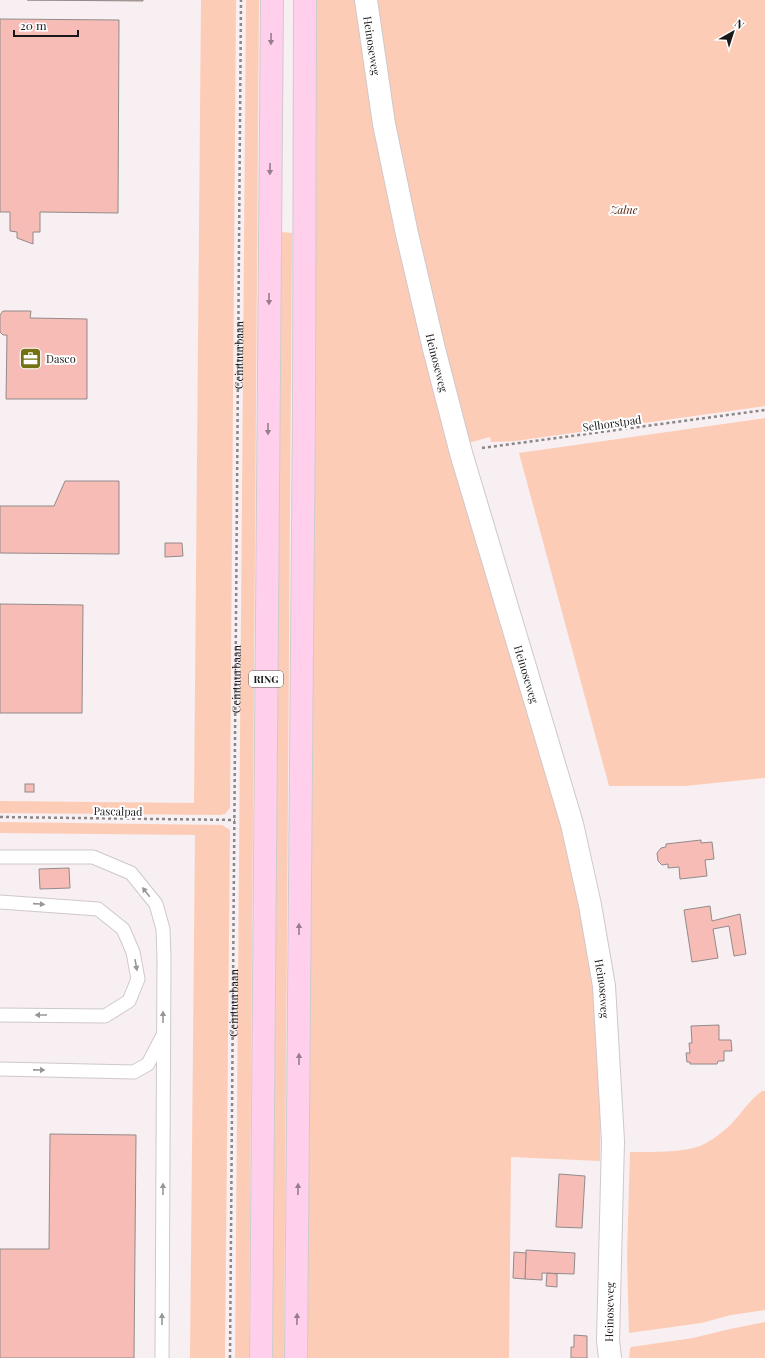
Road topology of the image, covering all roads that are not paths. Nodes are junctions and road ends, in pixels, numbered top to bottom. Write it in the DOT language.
graph roads {
  1 [pos="272,0"];
  2 [pos="305,0"];
  3 [pos="366,0"];
  4 [pos="0,857"];
  5 [pos="0,902"];
  6 [pos="0,1015"];
  7 [pos="163,1034"];
  8 [pos="0,1069"];
  9 [pos="162,1358"];
  10 [pos="262,1358"];
  11 [pos="296,1358"];
  12 [pos="610,1358"];
  1 -- 10 [label="main road, RING, one-way"];
  11 -- 2 [label="main road, one-way"];
  3 -- 12 [label="street, Heinoseweg"];
  7 -- 4 [label="lane, one-way"];
  5 -- 6 [label="lane, one-way"];
  8 -- 7 [label="lane, one-way"];
  9 -- 7 [label="lane, one-way"];
}
